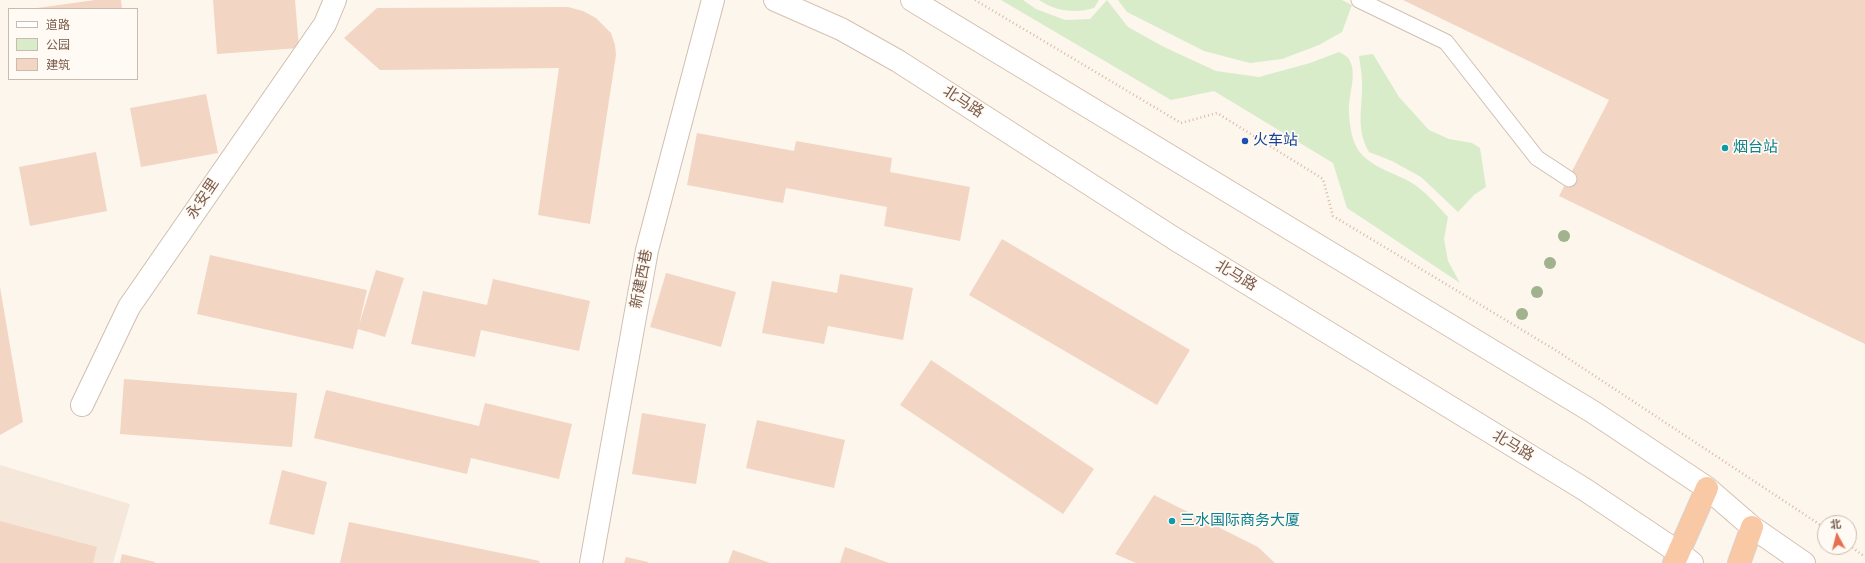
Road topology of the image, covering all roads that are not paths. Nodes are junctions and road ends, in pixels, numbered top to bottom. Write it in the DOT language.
graph roads {
  1 [pos="334,0"];
  2 [pos="713,0"];
  3 [pos="775,0"];
  4 [pos="912,0"];
  5 [pos="1359,0"];
  6 [pos="1569,180"];
  7 [pos="82,405"];
  8 [pos="1707,488"];
  9 [pos="1752,527"];
  10 [pos="1682,559"];
  11 [pos="591,563"];
  12 [pos="1739,563"];
  13 [pos="1804,563"];
  1 -- 7 [label="main road, 永安里"];
  2 -- 11 [label="main road, 新建西巷"];
  3 -- 10 [label="main road, 北马路"];
  4 -- 8 [label="main road"];
  5 -- 6 [label="lane"];
  8 -- 9 [label="main road"];
  8 -- 10 [label="highway"];
  9 -- 12 [label="highway"];
  9 -- 13 [label="main road"];
}
